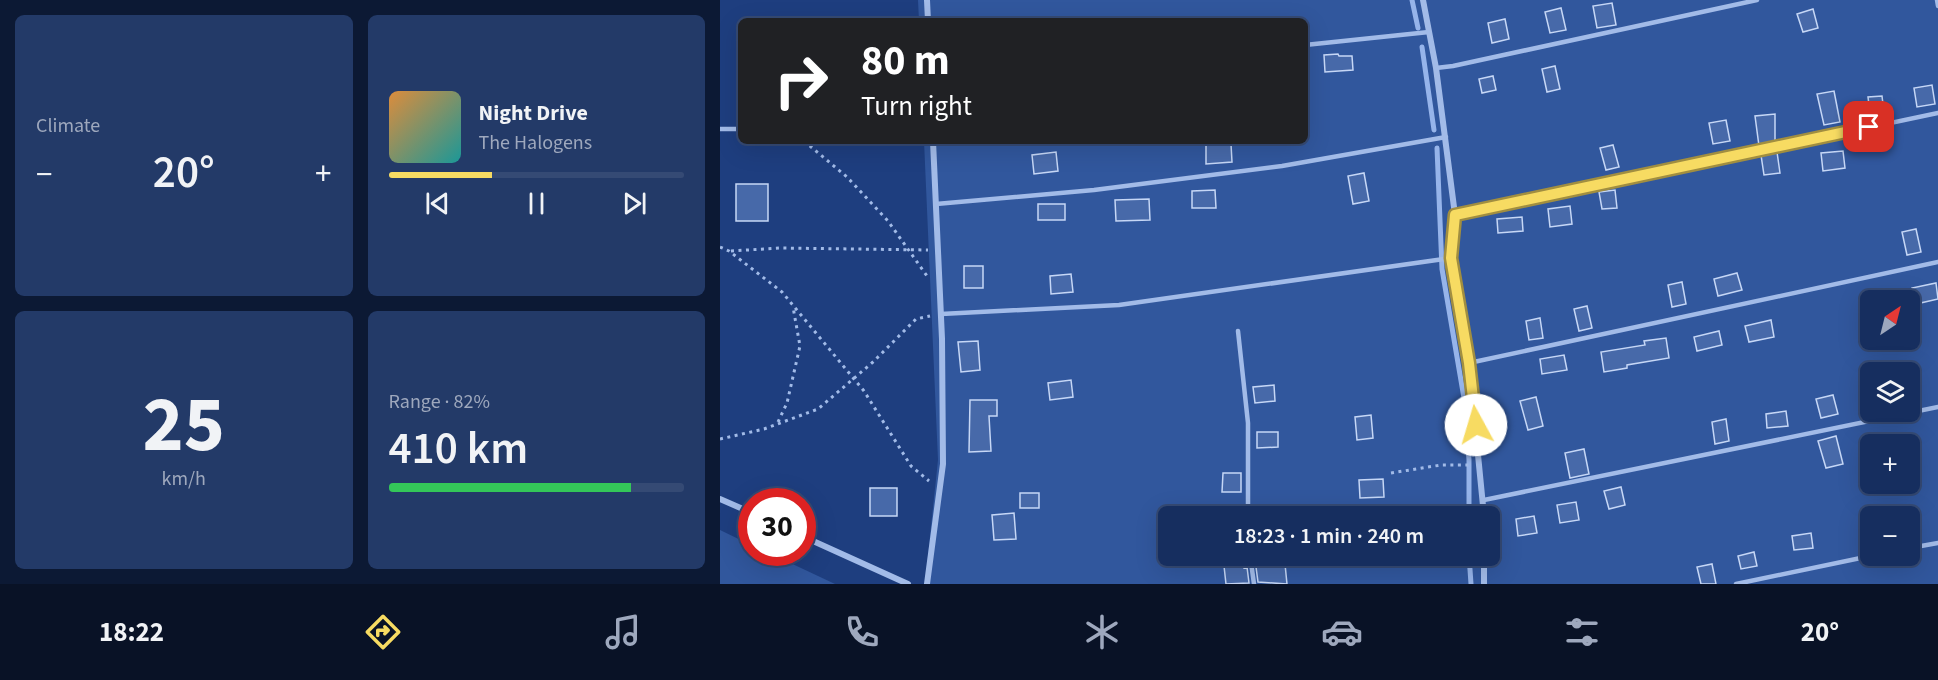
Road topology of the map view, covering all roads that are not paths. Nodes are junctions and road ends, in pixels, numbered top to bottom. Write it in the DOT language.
graph roads {
  1 [pos="927,0"];
  2 [pos="1423,0"];
  3 [pos="1757,0"];
  4 [pos="1937,0"];
  5 [pos="1938,6"];
  6 [pos="928,18"];
  7 [pos="1429,32"];
  8 [pos="1308,45"];
  9 [pos="1436,68"];
  10 [pos="1938,112"];
  11 [pos="720,129"];
  12 [pos="738,129"];
  13 [pos="1446,137"];
  14 [pos="933,144"];
  15 [pos="936,204"];
  16 [pos="1455,215"];
  17 [pos="1450,258"];
  18 [pos="1938,262"];
  19 [pos="941,315"];
  20 [pos="1238,331"];
  21 [pos="1469,363"];
  22 [pos="1938,407"];
  23 [pos="720,499"];
  24 [pos="1484,501"];
  25 [pos="1248,506"];
  26 [pos="1484,506"];
  27 [pos="738,507"];
  28 [pos="816,542"];
  29 [pos="1938,543"];
  30 [pos="1920,546"];
  31 [pos="1860,558"];
  32 [pos="1252,566"];
  33 [pos="1484,566"];
  34 [pos="908,584"];
  35 [pos="927,584"];
  36 [pos="1254,584"];
  37 [pos="1484,584"];
  38 [pos="1736,584"];
  1 -- 6 [label="street"];
  2 -- 7 [label="street"];
  3 -- 9 [label="lane"];
  4 -- 5 [label="lane"];
  7 -- 8 [label="lane"];
  7 -- 9 [label="street"];
  9 -- 13 [label="street"];
  10 -- 16 [label="lane"];
  11 -- 12 [label="lane"];
  13 -- 15 [label="lane"];
  13 -- 16 [label="street"];
  14 -- 15 [label="street"];
  15 -- 19 [label="street"];
  16 -- 17 [label="street"];
  17 -- 19 [label="lane"];
  17 -- 21 [label="street"];
  18 -- 21 [label="lane"];
  19 -- 35 [label="street"];
  20 -- 25 [label="lane"];
  21 -- 24 [label="street"];
  22 -- 24 [label="lane"];
  23 -- 27 [label="street"];
  24 -- 26 [label="street"];
  28 -- 34 [label="street"];
  29 -- 30 [label="lane"];
  31 -- 38 [label="lane"];
  32 -- 36 [label="lane"];
  33 -- 37 [label="street"];
}
